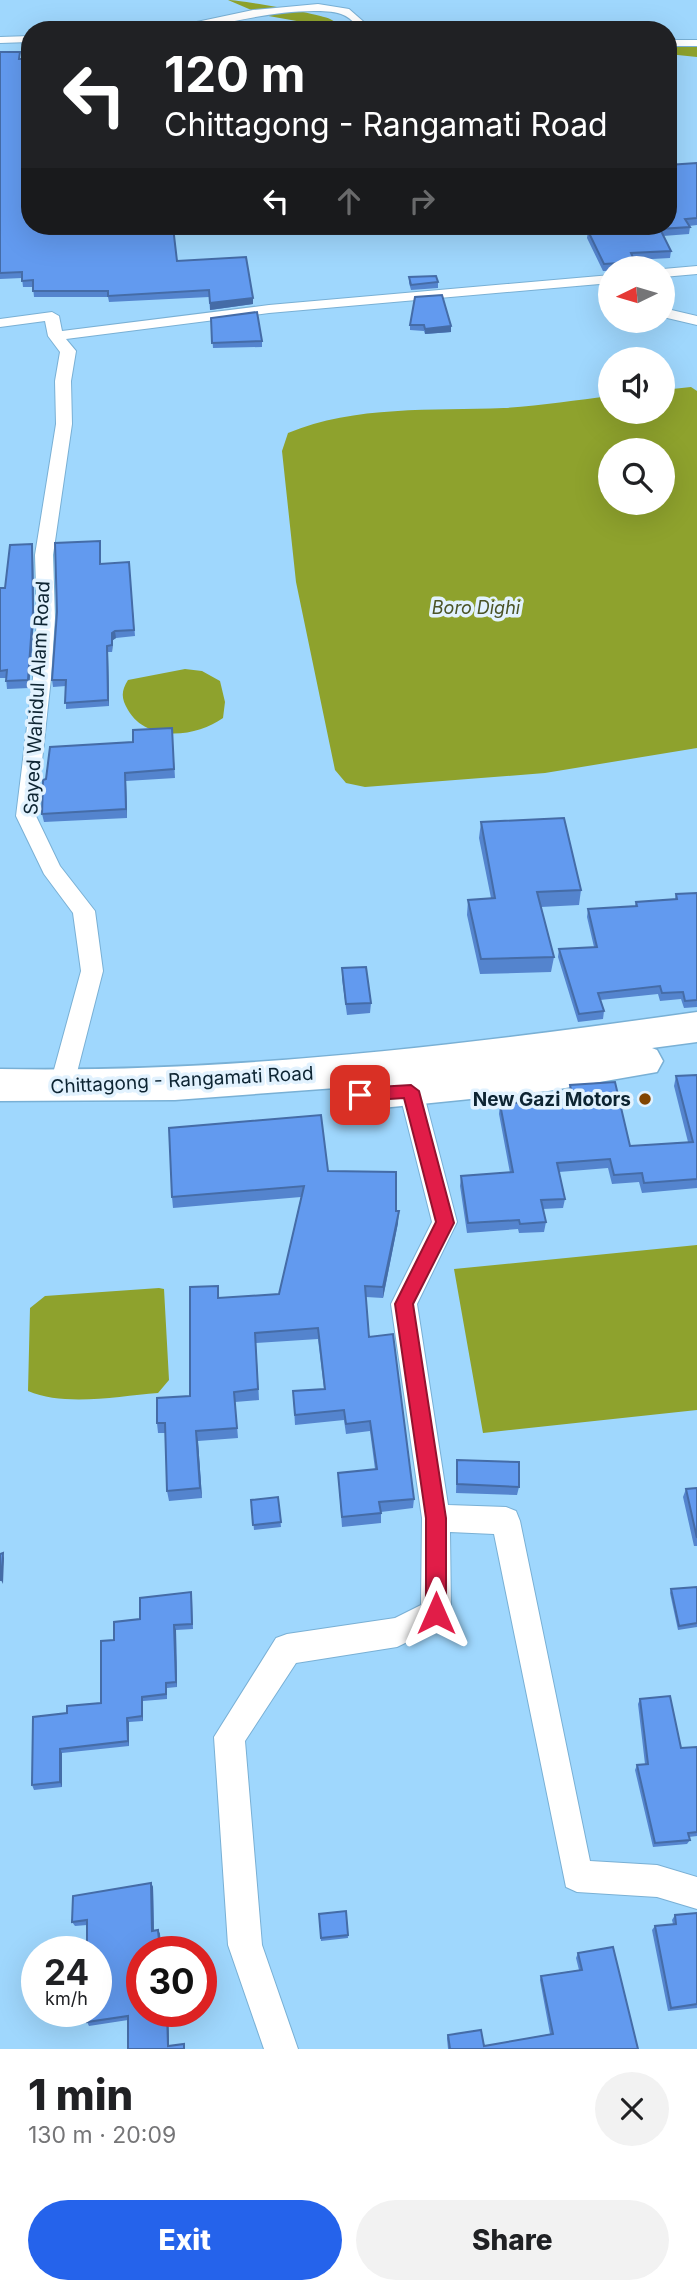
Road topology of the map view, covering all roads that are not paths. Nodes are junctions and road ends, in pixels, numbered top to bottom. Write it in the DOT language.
graph roads {
  1 [pos="263,1"];
  2 [pos="205,21"];
  3 [pos="356,21"];
  4 [pos="21,39"];
  5 [pos="0,40"];
  6 [pos="677,43"];
  7 [pos="697,43"];
  8 [pos="697,270"];
  9 [pos="676,272"];
  10 [pos="598,280"];
  11 [pos="676,315"];
  12 [pos="697,321"];
  13 [pos="0,323"];
  14 [pos="55,336"];
  15 [pos="697,1027"];
  16 [pos="697,1053"];
  17 [pos="0,1085"];
  18 [pos="61,1088"];
  19 [pos="411,1091"];
  20 [pos="0,1110"];
  21 [pos="436,1518"];
  22 [pos="697,1894"];
  23 [pos="281,2049"];
  1 -- 2 [label="street"];
  1 -- 3 [label="street"];
  4 -- 5 [label="street"];
  6 -- 7 [label="street"];
  8 -- 9 [label="street"];
  10 -- 14 [label="street"];
  11 -- 12 [label="street"];
  13 -- 14 [label="street"];
  14 -- 18 [label="street, Sayed Wahidul Alam Road"];
  15 -- 18 [label="highway, Chittagong - Rangamati Road"];
  16 -- 19 [label="highway, Chittagong - Rangamati Road"];
  17 -- 18 [label="highway, Chittagong - Rangamati Road"];
  19 -- 20 [label="highway, Chittagong - Rangamati Road"];
  19 -- 21 [label="street"];
  21 -- 22 [label="street"];
  21 -- 23 [label="street"];
}
